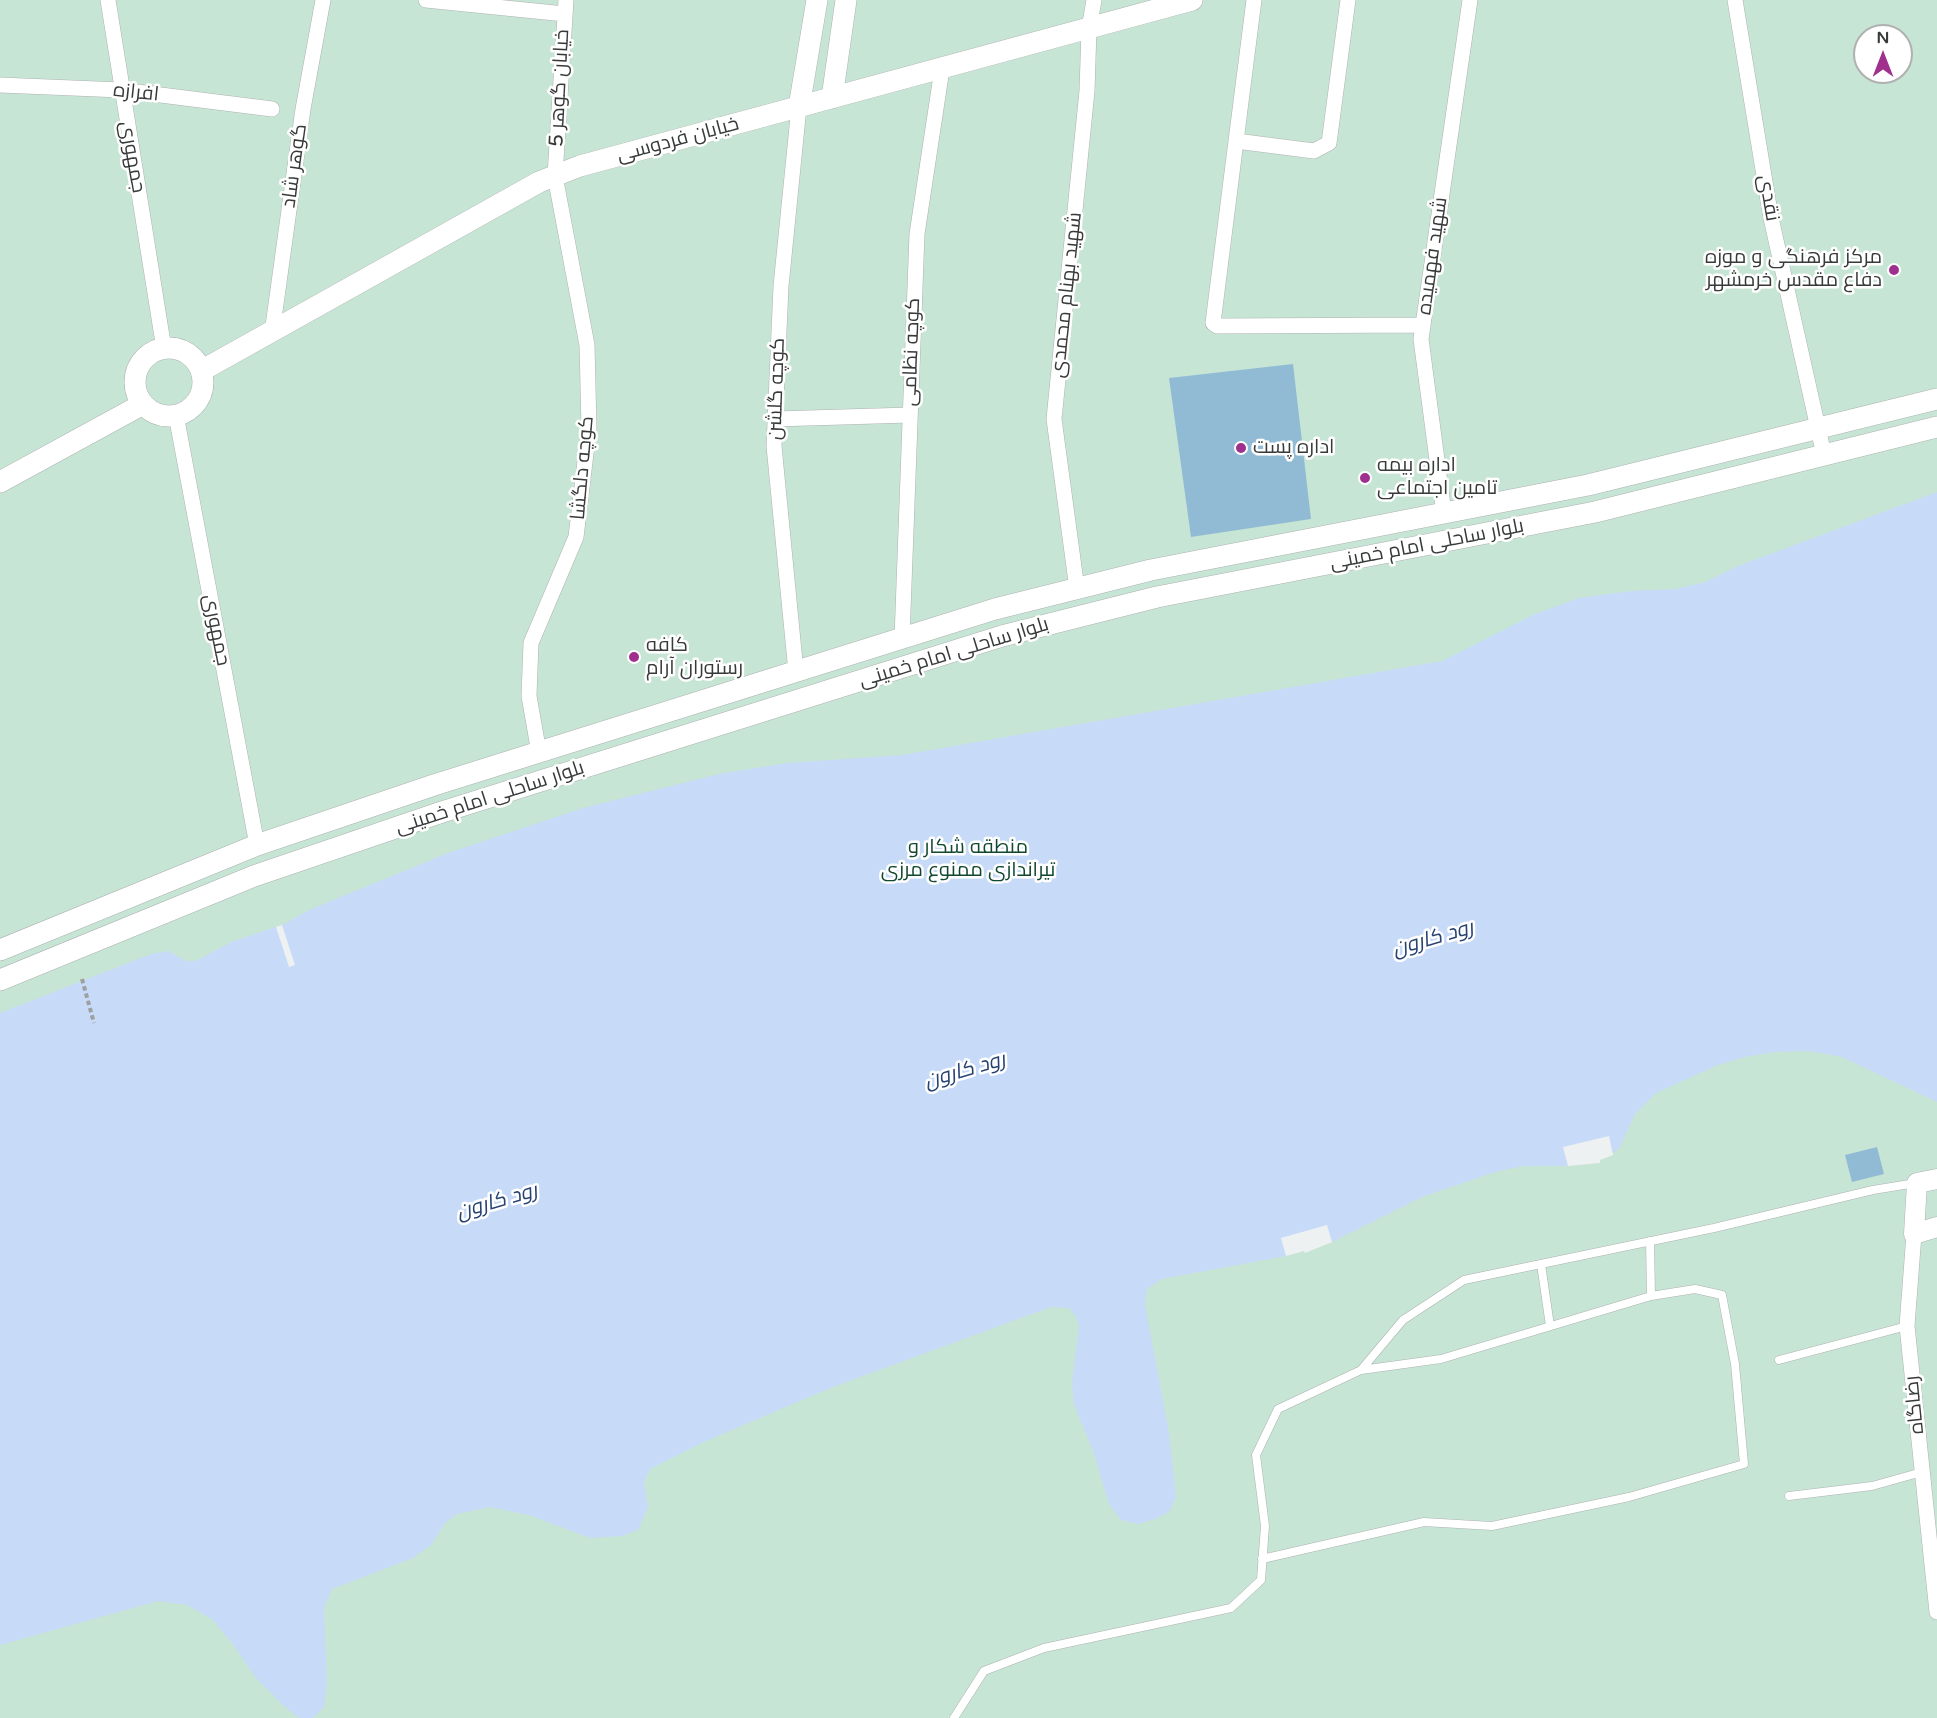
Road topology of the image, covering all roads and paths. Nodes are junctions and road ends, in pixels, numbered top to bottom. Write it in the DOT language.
graph roads {
  1 [pos="108,0"];
  2 [pos="323,0"];
  3 [pos="426,0"];
  4 [pos="817,0"];
  5 [pos="846,0"];
  6 [pos="1094,0"];
  7 [pos="1192,0"];
  8 [pos="1254,0"];
  9 [pos="1348,0"];
  10 [pos="1470,0"];
  11 [pos="1735,0"];
  12 [pos="565,7"];
  13 [pos="1089,29"];
  14 [pos="942,69"];
  15 [pos="0,85"];
  16 [pos="121,90"];
  17 [pos="832,98"];
  18 [pos="799,107"];
  19 [pos="272,109"];
  20 [pos="1236,141"];
  21 [pos="555,176"];
  22 [pos="1423,325"];
  23 [pos="272,333"];
  24 [pos="164,349"];
  25 [pos="201,370"];
  26 [pos="1937,399"];
  27 [pos="143,404"];
  28 [pos="910,415"];
  29 [pos="176,416"];
  30 [pos="775,419"];
  31 [pos="1819,428"];
  32 [pos="1937,428"];
  33 [pos="1824,455"];
  34 [pos="0,482"];
  35 [pos="1444,513"];
  36 [pos="1077,589"];
  37 [pos="902,638"];
  38 [pos="796,672"];
  39 [pos="539,753"];
  40 [pos="257,845"];
  41 [pos="262,873"];
  42 [pos="0,950"];
  43 [pos="82,979"];
  44 [pos="0,980"];
  45 [pos="94,1023"];
  46 [pos="1937,1179"];
  47 [pos="1917,1183"];
  48 [pos="1937,1227"];
  49 [pos="1914,1234"];
  50 [pos="1650,1241"];
  51 [pos="1541,1264"];
  52 [pos="1651,1296"];
  53 [pos="1550,1326"];
  54 [pos="1907,1326"];
  55 [pos="1779,1360"];
  56 [pos="1361,1370"];
  57 [pos="1922,1472"];
  58 [pos="1789,1496"];
  59 [pos="1931,1497"];
  60 [pos="1262,1559"];
  61 [pos="1937,1612"];
  62 [pos="954,1718"];
  1 -- 16 [label="street, جمهوری"];
  2 -- 23 [label="street, گوهر شاد"];
  3 -- 12 [label="street"];
  4 -- 18 [label="main road"];
  5 -- 17 [label="main road"];
  6 -- 13 [label="street, شهید بهنام محمدی"];
  7 -- 13 [label="main road, خیابان فردوسی"];
  8 -- 20 [label="street"];
  9 -- 20 [label="street"];
  10 -- 22 [label="street, شهید فهمیده"];
  11 -- 31 [label="street, نقدی"];
  12 -- 21 [label="street, خیابان گوهر 5"];
  13 -- 14 [label="main road, خیابان فردوسی"];
  13 -- 36 [label="street, شهید بهنام محمدی"];
  14 -- 17 [label="main road, خیابان فردوسی"];
  14 -- 28 [label="street, کوچه نظامی"];
  15 -- 16 [label="street, افرازه"];
  16 -- 19 [label="street, افرازه"];
  16 -- 24 [label="street, جمهوری"];
  17 -- 18 [label="main road, خیابان فردوسی"];
  18 -- 21 [label="main road, خیابان فردوسی"];
  18 -- 30 [label="street, کوچه گلشن"];
  20 -- 22 [label="street"];
  21 -- 23 [label="main road, خیابان فردوسی"];
  21 -- 39 [label="street, کوچه دلگشا"];
  22 -- 35 [label="street, شهید فهمیده"];
  23 -- 25 [label="main road, خیابان فردوسی"];
  24 -- 25 [label="main road"];
  24 -- 27 [label="main road"];
  25 -- 29 [label="main road"];
  26 -- 31 [label="main road, بلوار ساحلی امام خمینی"];
  27 -- 29 [label="main road"];
  27 -- 34 [label="main road"];
  28 -- 30 [label="street"];
  28 -- 37 [label="street, کوچه نظامی"];
  29 -- 40 [label="street, جمهوری"];
  30 -- 38 [label="street, کوچه گلشن"];
  31 -- 33 [label="street, نقدی"];
  31 -- 35 [label="main road, بلوار ساحلی امام خمینی"];
  32 -- 33 [label="main road, بلوار ساحلی امام خمینی"];
  33 -- 41 [label="main road, بلوار ساحلی امام خمینی"];
  35 -- 36 [label="main road, بلوار ساحلی امام خمینی"];
  36 -- 37 [label="main road, بلوار ساحلی امام خمینی"];
  37 -- 38 [label="main road, بلوار ساحلی امام خمینی"];
  38 -- 39 [label="main road, بلوار ساحلی امام خمینی"];
  39 -- 40 [label="main road, بلوار ساحلی امام خمینی"];
  40 -- 41 [label="main road"];
  40 -- 42 [label="main road, بلوار ساحلی امام خمینی"];
  41 -- 44 [label="main road, بلوار ساحلی امام خمینی"];
  43 -- 45 [label="path"];
  46 -- 47 [label="street"];
  47 -- 49 [label="street"];
  47 -- 50 [label="lane"];
  48 -- 49 [label="street"];
  49 -- 54 [label="street, رضاگاه"];
  50 -- 51 [label="lane"];
  50 -- 52 [label="lane"];
  51 -- 53 [label="lane"];
  51 -- 56 [label="lane"];
  52 -- 53 [label="lane"];
  52 -- 60 [label="lane"];
  53 -- 56 [label="lane"];
  54 -- 55 [label="lane"];
  54 -- 57 [label="street, رضاگاه"];
  56 -- 60 [label="lane"];
  57 -- 58 [label="lane"];
  57 -- 59 [label="street, رضاگاه"];
  59 -- 61 [label="street, رضاگاه"];
  60 -- 62 [label="lane"];
}
